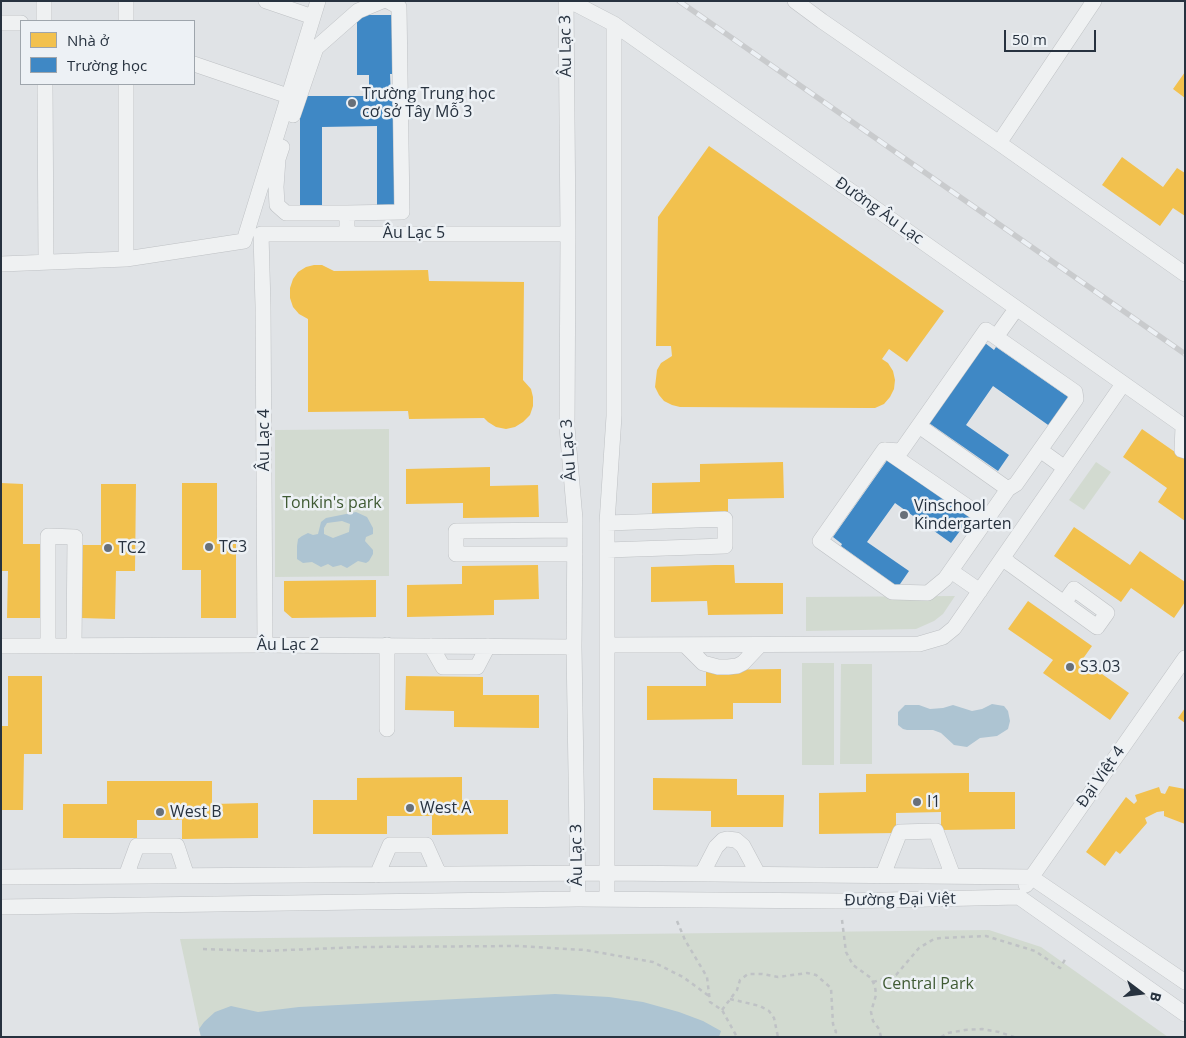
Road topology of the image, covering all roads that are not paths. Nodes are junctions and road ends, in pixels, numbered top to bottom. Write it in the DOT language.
graph roads {
  1 [pos="44,1"];
  2 [pos="126,1"];
  3 [pos="266,1"];
  4 [pos="318,1"];
  5 [pos="382,1"];
  6 [pos="388,1"];
  7 [pos="566,1"];
  8 [pos="570,1"];
  9 [pos="795,1"];
  10 [pos="1094,1"];
  11 [pos="313,17"];
  12 [pos="44,20"];
  13 [pos="126,20"];
  14 [pos="1,23"];
  15 [pos="20,23"];
  16 [pos="614,24"];
  17 [pos="195,64"];
  18 [pos="45,85"];
  19 [pos="126,85"];
  20 [pos="288,96"];
  21 [pos="999,142"];
  22 [pos="347,213"];
  23 [pos="261,234"];
  24 [pos="346,234"];
  25 [pos="568,234"];
  26 [pos="126,259"];
  27 [pos="46,262"];
  28 [pos="1,264"];
  29 [pos="1185,274"];
  30 [pos="1016,309"];
  31 [pos="996,337"];
  32 [pos="1122,384"];
  33 [pos="919,426"];
  34 [pos="1184,427"];
  35 [pos="884,450"];
  36 [pos="1040,450"];
  37 [pos="1185,451"];
  38 [pos="1065,468"];
  39 [pos="1008,489"];
  40 [pos="987,520"];
  41 [pos="607,523"];
  42 [pos="575,530"];
  43 [pos="607,550"];
  44 [pos="575,554"];
  45 [pos="1003,558"];
  46 [pos="950,571"];
  47 [pos="980,591"];
  48 [pos="1064,603"];
  49 [pos="265,645"];
  50 [pos="607,645"];
  51 [pos="685,645"];
  52 [pos="760,645"];
  53 [pos="1,646"];
  54 [pos="48,646"];
  55 [pos="74,646"];
  56 [pos="387,646"];
  57 [pos="430,646"];
  58 [pos="488,646"];
  59 [pos="574,647"];
  60 [pos="1185,658"];
  61 [pos="387,728"];
  62 [pos="607,873"];
  63 [pos="439,874"];
  64 [pos="577,874"];
  65 [pos="702,874"];
  66 [pos="758,874"];
  67 [pos="377,875"];
  68 [pos="883,875"];
  69 [pos="126,876"];
  70 [pos="187,876"];
  71 [pos="953,876"];
  72 [pos="1,877"];
  73 [pos="1032,877"];
  74 [pos="1018,897"];
  75 [pos="578,899"];
  76 [pos="607,899"];
  77 [pos="1,907"];
  78 [pos="1185,982"];
  79 [pos="1185,1014"];
  1 -- 12 [label="street"];
  2 -- 13 [label="street"];
  3 -- 11 [label="street"];
  4 -- 11 [label="street"];
  5 -- 22 [label="street"];
  6 -- 22 [label="street"];
  7 -- 25 [label="street, Âu Lạc 3"];
  8 -- 16 [label="street, Đường Âu Lạc"];
  9 -- 21 [label="street"];
  10 -- 21 [label="street"];
  11 -- 20 [label="street"];
  14 -- 15 [label="street"];
  16 -- 30 [label="street, Đường Âu Lạc"];
  16 -- 41 [label="street, Âu Lạc 3"];
  17 -- 20 [label="street"];
  18 -- 27 [label="street"];
  19 -- 26 [label="street"];
  20 -- 26 [label="street"];
  21 -- 29 [label="street"];
  22 -- 24 [label="street"];
  23 -- 24 [label="street, Âu Lạc 5"];
  23 -- 49 [label="street, Âu Lạc 4"];
  24 -- 25 [label="street, Âu Lạc 5"];
  25 -- 42 [label="street, Âu Lạc 3"];
  26 -- 27 [label="street"];
  27 -- 28 [label="street"];
  30 -- 31 [label="street"];
  30 -- 32 [label="street, Đường Âu Lạc"];
  31 -- 33 [label="street"];
  31 -- 36 [label="street"];
  32 -- 34 [label="street, Đường Âu Lạc"];
  32 -- 38 [label="street"];
  33 -- 35 [label="street"];
  33 -- 39 [label="street"];
  34 -- 37 [label="street"];
  35 -- 40 [label="street"];
  35 -- 46 [label="street"];
  36 -- 38 [label="street"];
  36 -- 39 [label="street"];
  38 -- 45 [label="street"];
  39 -- 40 [label="street"];
  40 -- 46 [label="street"];
  41 -- 43 [label="street, Âu Lạc 3"];
  41 -- 43 [label="street"];
  42 -- 44 [label="street, Âu Lạc 3"];
  42 -- 44 [label="street"];
  43 -- 50 [label="street, Âu Lạc 3"];
  44 -- 59 [label="street, Âu Lạc 3"];
  45 -- 47 [label="street"];
  45 -- 48 [label="street"];
  46 -- 47 [label="street"];
  47 -- 52 [label="street"];
  49 -- 55 [label="street, Âu Lạc 2"];
  49 -- 56 [label="street, Âu Lạc 2"];
  50 -- 51 [label="street"];
  50 -- 62 [label="street, Âu Lạc 3"];
  51 -- 52 [label="street"];
  51 -- 52 [label="street"];
  53 -- 54 [label="street, Âu Lạc 2"];
  54 -- 55 [label="street, Âu Lạc 2"];
  54 -- 55 [label="street"];
  56 -- 57 [label="street, Âu Lạc 2"];
  56 -- 61 [label="street"];
  57 -- 58 [label="street, Âu Lạc 2"];
  57 -- 58 [label="street"];
  58 -- 59 [label="street, Âu Lạc 2"];
  59 -- 64 [label="street, Âu Lạc 3"];
  60 -- 73 [label="street, Đại Việt 4"];
  62 -- 64 [label="street, Đường Đại Việt"];
  62 -- 65 [label="street, Đường Đại Việt"];
  62 -- 76 [label="street, Âu Lạc 3"];
  63 -- 64 [label="street, Đường Đại Việt"];
  63 -- 67 [label="street, Đường Đại Việt"];
  63 -- 67 [label="street"];
  64 -- 75 [label="street, Âu Lạc 3"];
  65 -- 66 [label="street, Đường Đại Việt"];
  65 -- 66 [label="street"];
  66 -- 68 [label="street, Đường Đại Việt"];
  67 -- 70 [label="street, Đường Đại Việt"];
  68 -- 71 [label="street, Đường Đại Việt"];
  68 -- 71 [label="street"];
  69 -- 70 [label="street, Đường Đại Việt"];
  69 -- 70 [label="street"];
  69 -- 72 [label="street, Đường Đại Việt"];
  71 -- 73 [label="street, Đường Đại Việt"];
  73 -- 74 [label="street, Đại Việt 4"];
  73 -- 78 [label="street"];
  74 -- 76 [label="street, Đường Đại Việt"];
  74 -- 79 [label="street"];
  75 -- 76 [label="street, Đường Đại Việt"];
  75 -- 77 [label="street, Đường Đại Việt"];
}
